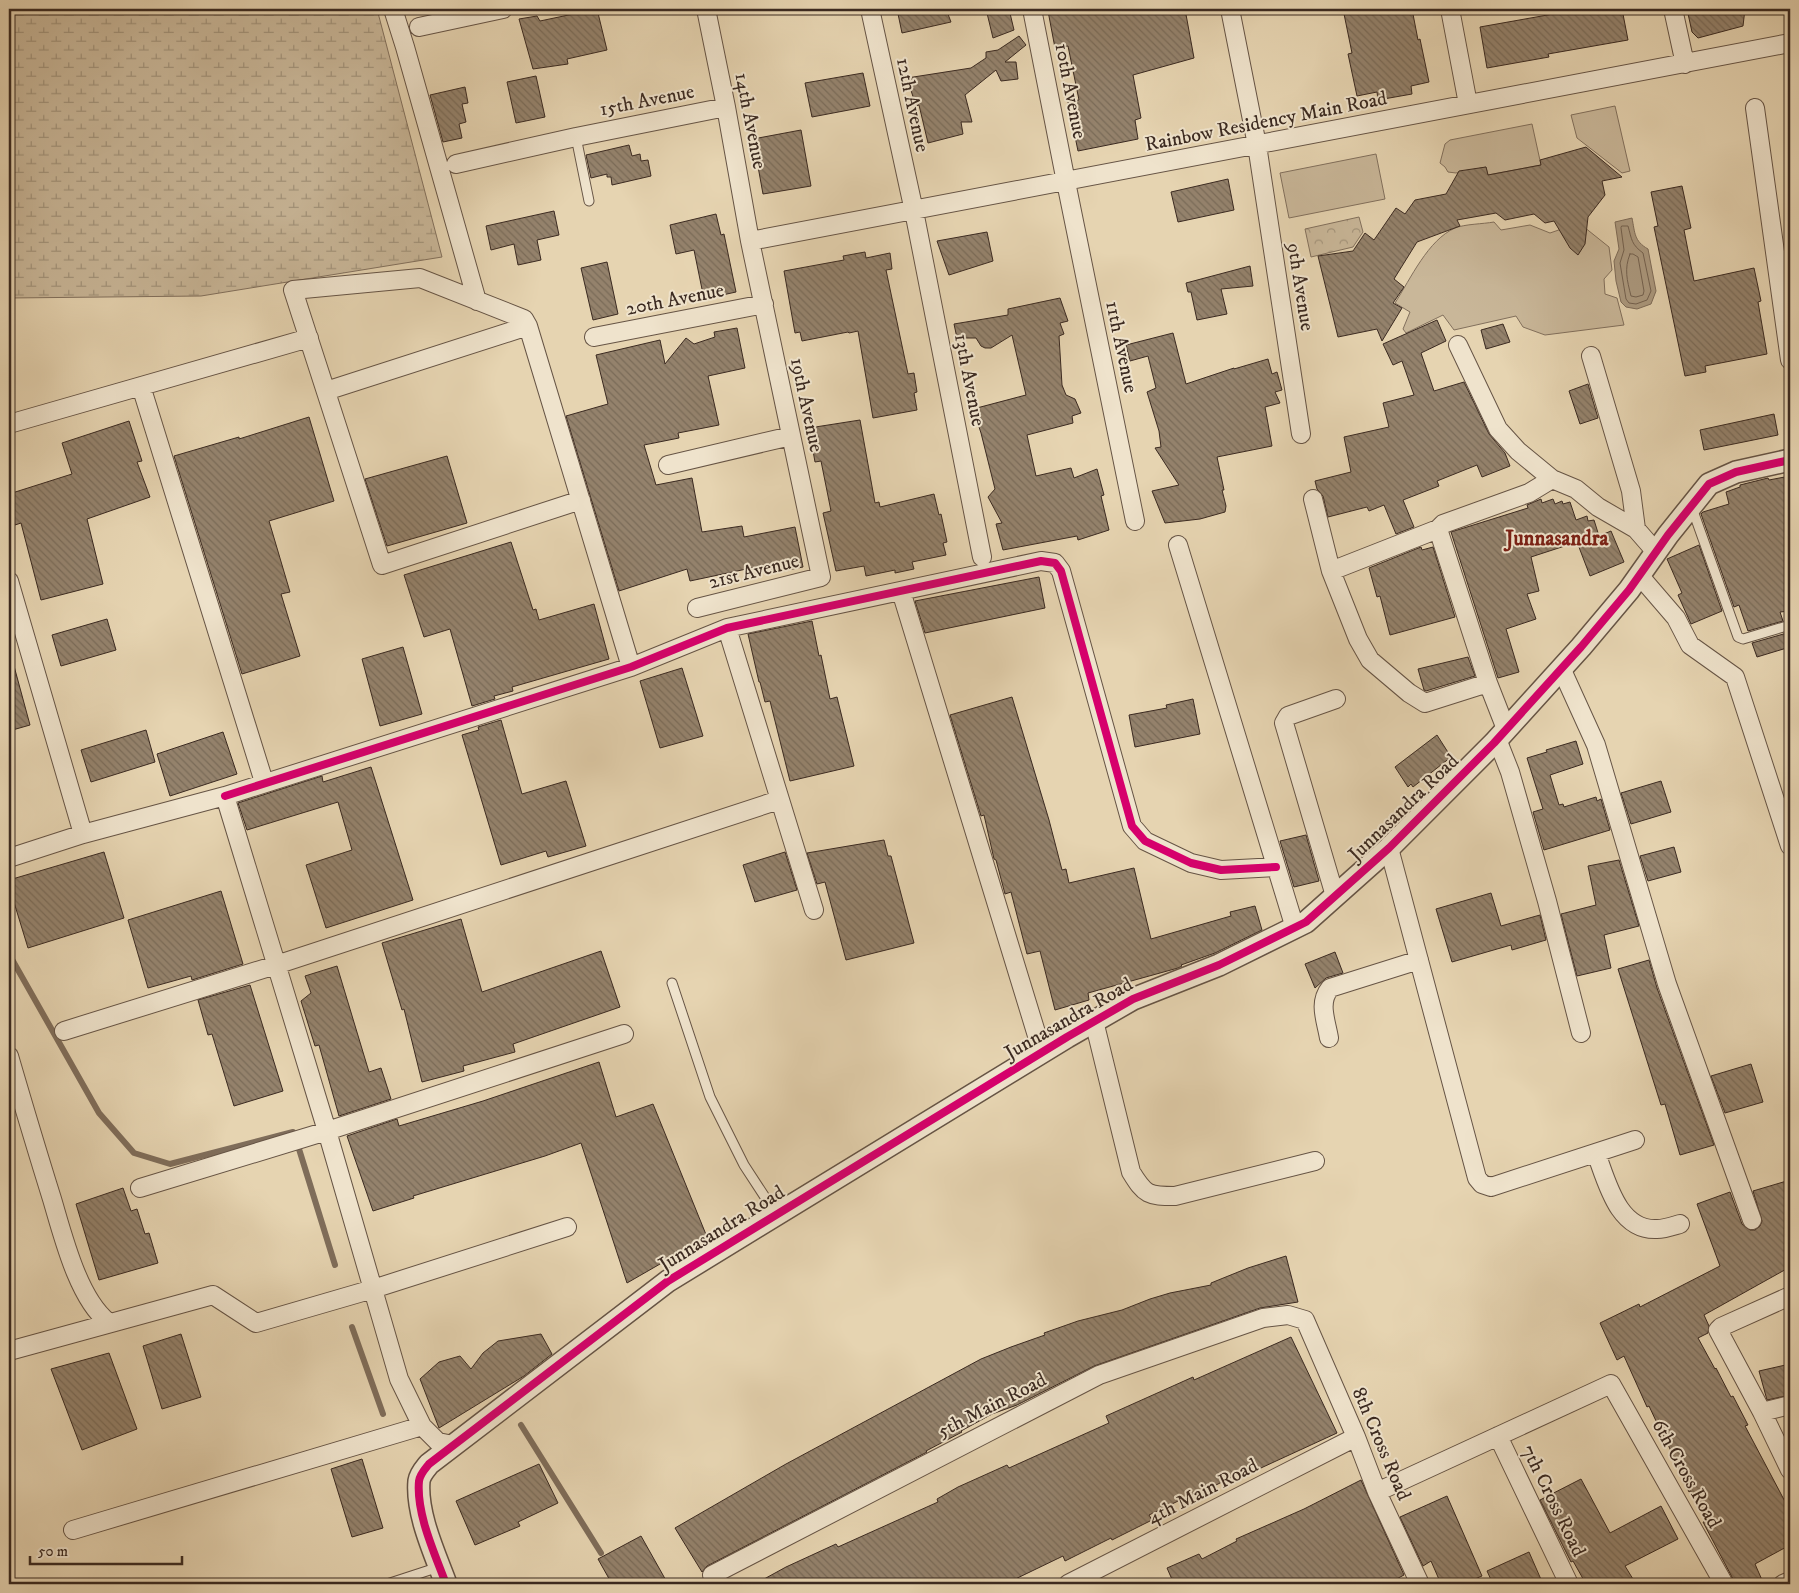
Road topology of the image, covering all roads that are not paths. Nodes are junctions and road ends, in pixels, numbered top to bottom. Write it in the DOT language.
graph roads {
  1 [pos="393,9"];
  2 [pos="503,9"];
  3 [pos="706,9"];
  4 [pos="870,9"];
  5 [pos="1032,9"];
  6 [pos="1230,9"];
  7 [pos="1450,9"];
  8 [pos="1673,9"];
  9 [pos="419,27"];
  10 [pos="1790,43"];
  11 [pos="1685,64"];
  12 [pos="1468,104"];
  13 [pos="726,107"];
  14 [pos="1755,108"];
  15 [pos="576,137"];
  16 [pos="1257,145"];
  17 [pos="456,164"];
  18 [pos="1066,182"];
  19 [pos="589,201"];
  20 [pos="914,211"];
  21 [pos="750,241"];
  22 [pos="477,301"];
  23 [pos="764,304"];
  24 [pos="528,326"];
  25 [pos="594,337"];
  26 [pos="309,338"];
  27 [pos="1458,345"];
  28 [pos="1591,356"];
  29 [pos="1790,360"];
  30 [pos="141,386"];
  31 [pos="326,391"];
  32 [pos="9,424"];
  33 [pos="1301,434"];
  34 [pos="791,436"];
  35 [pos="1790,460"];
  36 [pos="668,465"];
  37 [pos="1552,479"];
  38 [pos="1313,499"];
  39 [pos="581,500"];
  40 [pos="1691,506"];
  41 [pos="1135,522"];
  42 [pos="1438,529"];
  43 [pos="1636,529"];
  44 [pos="1178,545"];
  45 [pos="1656,552"];
  46 [pos="982,557"];
  47 [pos="1331,571"];
  48 [pos="1639,575"];
  49 [pos="821,577"];
  50 [pos="9,581"];
  51 [pos="901,591"];
  52 [pos="697,608"];
  53 [pos="1790,626"];
  54 [pos="727,628"];
  55 [pos="631,667"];
  56 [pos="1560,668"];
  57 [pos="1488,682"];
  58 [pos="1336,699"];
  59 [pos="1501,734"];
  60 [pos="264,782"];
  61 [pos="225,796"];
  62 [pos="780,800"];
  63 [pos="83,834"];
  64 [pos="1790,846"];
  65 [pos="1389,848"];
  66 [pos="9,858"];
  67 [pos="1276,867"];
  68 [pos="1335,896"];
  69 [pos="814,910"];
  70 [pos="1295,928"];
  71 [pos="1418,960"];
  72 [pos="276,966"];
  73 [pos="672,983"];
  74 [pos="1094,1021"];
  75 [pos="64,1031"];
  76 [pos="1581,1033"];
  77 [pos="624,1034"];
  78 [pos="1330,1038"];
  79 [pos="1042,1052"];
  80 [pos="9,1056"];
  81 [pos="327,1131"];
  82 [pos="1635,1140"];
  83 [pos="1596,1153"];
  84 [pos="1315,1161"];
  85 [pos="140,1188"];
  86 [pos="776,1215"];
  87 [pos="1752,1220"];
  88 [pos="1680,1224"];
  89 [pos="567,1227"];
  90 [pos="373,1289"];
  91 [pos="1790,1296"];
  92 [pos="1305,1320"];
  93 [pos="108,1322"];
  94 [pos="9,1350"];
  95 [pos="1790,1405"];
  96 [pos="1762,1412"];
  97 [pos="422,1426"];
  98 [pos="1498,1436"];
  99 [pos="1356,1437"];
  100 [pos="453,1445"];
  101 [pos="1790,1470"];
  102 [pos="1377,1492"];
  103 [pos="73,1530"];
  104 [pos="443,1576"];
  105 [pos="712,1580"];
  106 [pos="1790,1582"];
  107 [pos="387,1584"];
  108 [pos="1068,1584"];
  109 [pos="1419,1584"];
  110 [pos="1569,1584"];
  111 [pos="1724,1584"];
  112 [pos="1783,1584"];
  1 -- 22 [label="street"];
  2 -- 9 [label="street"];
  3 -- 13 [label="street, 14th Avenue"];
  4 -- 20 [label="street, 12th Avenue"];
  5 -- 18 [label="street, 10th Avenue"];
  6 -- 16 [label="street, 9th Avenue"];
  7 -- 12 [label="street"];
  8 -- 11 [label="street"];
  10 -- 11 [label="street, Rainbow Residency Main Road"];
  11 -- 12 [label="street, Rainbow Residency Main Road"];
  12 -- 16 [label="street, Rainbow Residency Main Road"];
  13 -- 15 [label="street, 15th Avenue"];
  13 -- 21 [label="street, 14th Avenue"];
  14 -- 29 [label="street"];
  15 -- 17 [label="street, 15th Avenue"];
  15 -- 19 [label="lane, 15th Avenue"];
  16 -- 18 [label="street, Rainbow Residency Main Road"];
  16 -- 33 [label="street, 9th Avenue"];
  18 -- 20 [label="street, Rainbow Residency Main Road"];
  18 -- 41 [label="street, 11th Avenue"];
  20 -- 21 [label="street, Rainbow Residency Main Road"];
  20 -- 46 [label="street, 13th Avenue"];
  21 -- 23 [label="street, 19th Avenue"];
  22 -- 24 [label="street"];
  22 -- 26 [label="street"];
  23 -- 25 [label="street, 20th Avenue"];
  23 -- 34 [label="street, 19th Avenue"];
  24 -- 31 [label="street"];
  24 -- 39 [label="street"];
  26 -- 30 [label="street"];
  26 -- 31 [label="street"];
  27 -- 37 [label="street"];
  28 -- 43 [label="street"];
  30 -- 32 [label="street"];
  30 -- 60 [label="street"];
  31 -- 39 [label="street"];
  34 -- 36 [label="street"];
  34 -- 49 [label="street, 19th Avenue"];
  35 -- 40 [label="street, Junnasandra Road"];
  37 -- 42 [label="street"];
  37 -- 43 [label="street"];
  38 -- 47 [label="street"];
  39 -- 55 [label="street"];
  40 -- 45 [label="street, Junnasandra Road"];
  40 -- 53 [label="lane"];
  42 -- 47 [label="street"];
  42 -- 57 [label="street"];
  43 -- 45 [label="street"];
  44 -- 67 [label="street"];
  45 -- 48 [label="street, Junnasandra Road"];
  47 -- 57 [label="street"];
  48 -- 56 [label="street, Junnasandra Road"];
  48 -- 64 [label="street"];
  49 -- 52 [label="street, 21st Avenue"];
  50 -- 63 [label="street"];
  51 -- 54 [label="street"];
  51 -- 67 [label="street"];
  51 -- 79 [label="street"];
  54 -- 55 [label="street"];
  54 -- 62 [label="street"];
  55 -- 60 [label="street"];
  56 -- 59 [label="street, Junnasandra Road"];
  56 -- 87 [label="street"];
  57 -- 59 [label="street"];
  58 -- 68 [label="street"];
  59 -- 65 [label="street, Junnasandra Road"];
  59 -- 76 [label="street"];
  60 -- 61 [label="street"];
  61 -- 63 [label="street"];
  61 -- 72 [label="street"];
  62 -- 69 [label="street"];
  62 -- 72 [label="street"];
  63 -- 66 [label="street"];
  65 -- 68 [label="street, Junnasandra Road"];
  65 -- 71 [label="street"];
  67 -- 70 [label="street"];
  68 -- 70 [label="street, Junnasandra Road"];
  70 -- 74 [label="street, Junnasandra Road"];
  71 -- 78 [label="street"];
  71 -- 83 [label="street"];
  72 -- 75 [label="street"];
  72 -- 81 [label="street"];
  73 -- 86 [label="lane"];
  74 -- 79 [label="street, Junnasandra Road"];
  74 -- 84 [label="street"];
  77 -- 81 [label="street"];
  79 -- 86 [label="street, Junnasandra Road"];
  80 -- 93 [label="street"];
  81 -- 85 [label="street"];
  81 -- 90 [label="street"];
  82 -- 83 [label="street"];
  83 -- 88 [label="street"];
  86 -- 100 [label="street, Junnasandra Road"];
  89 -- 90 [label="street"];
  90 -- 93 [label="street"];
  90 -- 97 [label="street"];
  91 -- 96 [label="street"];
  92 -- 99 [label="street, 8th Cross Road"];
  92 -- 105 [label="street, 5th Main Road"];
  93 -- 94 [label="street"];
  95 -- 96 [label="street"];
  96 -- 101 [label="street"];
  97 -- 100 [label="street"];
  97 -- 103 [label="street"];
  98 -- 102 [label="street"];
  98 -- 110 [label="street, 7th Cross Road"];
  98 -- 111 [label="street, 6th Cross Road"];
  99 -- 102 [label="street, 8th Cross Road"];
  99 -- 108 [label="street, 4th Main Road"];
  100 -- 104 [label="street, Junnasandra Road"];
  102 -- 109 [label="street, 8th Cross Road"];
  104 -- 107 [label="lane"];
  106 -- 112 [label="street"];
}
